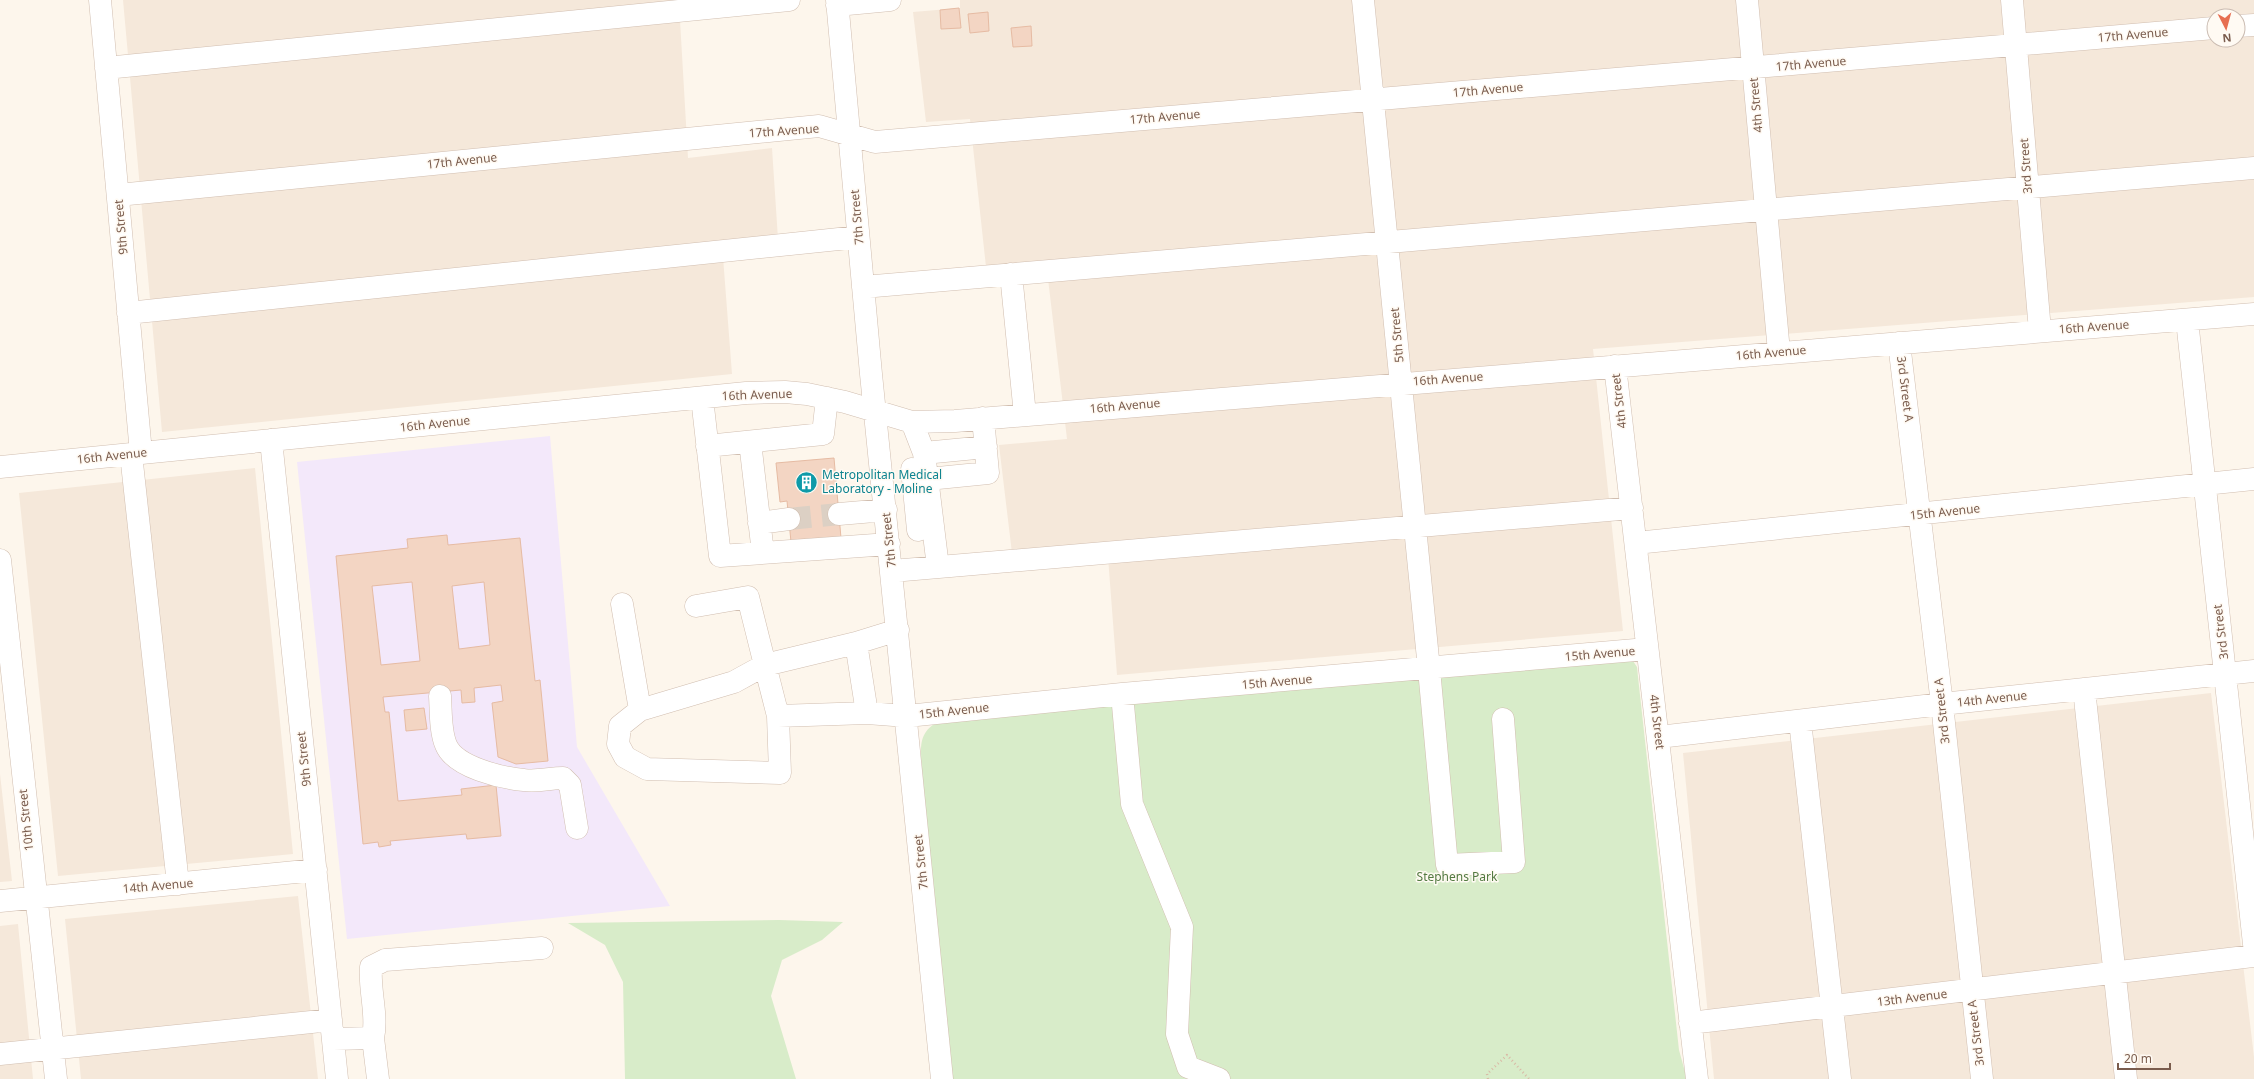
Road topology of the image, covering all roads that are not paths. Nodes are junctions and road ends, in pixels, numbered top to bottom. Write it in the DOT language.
graph roads {
  1 [pos="100,0"];
  2 [pos="789,0"];
  3 [pos="890,0"];
  4 [pos="1363,0"];
  5 [pos="1747,0"];
  6 [pos="2012,0"];
  7 [pos="837,2"];
  8 [pos="2206,29"];
  9 [pos="2016,45"];
  10 [pos="106,68"];
  11 [pos="1752,69"];
  12 [pos="1374,99"];
  13 [pos="849,134"];
  14 [pos="2254,168"];
  15 [pos="2027,188"];
  16 [pos="118,195"];
  17 [pos="1765,210"];
  18 [pos="858,237"];
  19 [pos="1388,242"];
  20 [pos="1011,274"];
  21 [pos="863,287"];
  22 [pos="128,312"];
  23 [pos="2254,314"];
  24 [pos="2187,320"];
  25 [pos="2040,331"];
  26 [pos="1899,343"];
  27 [pos="1779,352"];
  28 [pos="1615,366"];
  29 [pos="1401,382"];
  30 [pos="702,398"];
  31 [pos="827,398"];
  32 [pos="875,413"];
  33 [pos="1025,415"];
  34 [pos="983,418"];
  35 [pos="912,422"];
  36 [pos="271,440"];
  37 [pos="750,442"];
  38 [pos="707,446"];
  39 [pos="136,454"];
  40 [pos="0,467"];
  41 [pos="923,467"];
  42 [pos="881,472"];
  43 [pos="2254,479"];
  44 [pos="2204,484"];
  45 [pos="1632,508"];
  46 [pos="886,510"];
  47 [pos="839,514"];
  48 [pos="1921,515"];
  49 [pos="789,519"];
  50 [pos="759,522"];
  51 [pos="1415,526"];
  52 [pos="926,529"];
  53 [pos="889,539"];
  54 [pos="1636,542"];
  55 [pos="762,553"];
  56 [pos="0,560"];
  57 [pos="938,567"];
  58 [pos="892,571"];
  59 [pos="622,604"];
  60 [pos="696,606"];
  61 [pos="898,630"];
  62 [pos="856,643"];
  63 [pos="1647,649"];
  64 [pos="764,665"];
  65 [pos="1429,669"];
  66 [pos="2254,671"];
  67 [pos="2226,674"];
  68 [pos="2084,689"];
  69 [pos="1122,694"];
  70 [pos="440,696"];
  71 [pos="1942,704"];
  72 [pos="640,710"];
  73 [pos="867,713"];
  74 [pos="778,716"];
  75 [pos="907,716"];
  76 [pos="1503,719"];
  77 [pos="1800,721"];
  78 [pos="1659,737"];
  79 [pos="2245,760"];
  80 [pos="577,828"];
  81 [pos="2248,834"];
  82 [pos="316,870"];
  83 [pos="178,884"];
  84 [pos="35,897"];
  85 [pos="0,901"];
  86 [pos="2254,944"];
  87 [pos="542,948"];
  88 [pos="2254,956"];
  89 [pos="2114,972"];
  90 [pos="1971,991"];
  91 [pos="1831,1007"];
  92 [pos="1690,1024"];
  93 [pos="332,1030"];
  94 [pos="372,1038"];
  95 [pos="53,1048"];
  96 [pos="0,1054"];
  97 [pos="56,1079"];
  98 [pos="337,1079"];
  99 [pos="378,1079"];
  100 [pos="942,1079"];
  101 [pos="1219,1079"];
  102 [pos="1698,1079"];
  103 [pos="1840,1079"];
  104 [pos="1982,1079"];
  105 [pos="2126,1079"];
  1 -- 10 [label="street, 9th Street"];
  2 -- 10 [label="street"];
  3 -- 7 [label="street"];
  4 -- 12 [label="street, 5th Street"];
  5 -- 11 [label="street, 4th Street"];
  6 -- 9 [label="street, 3rd Street"];
  7 -- 13 [label="street, 7th Street"];
  8 -- 9 [label="street, 17th Avenue"];
  9 -- 11 [label="street, 17th Avenue"];
  9 -- 15 [label="street, 3rd Street"];
  10 -- 16 [label="street, 9th Street"];
  11 -- 12 [label="street, 17th Avenue"];
  11 -- 17 [label="street, 4th Street"];
  12 -- 13 [label="street, 17th Avenue"];
  12 -- 19 [label="street, 5th Street"];
  13 -- 16 [label="street, 17th Avenue"];
  13 -- 18 [label="street, 7th Street"];
  14 -- 15 [label="street"];
  15 -- 17 [label="street"];
  15 -- 25 [label="street, 3rd Street"];
  16 -- 22 [label="street, 9th Street"];
  17 -- 19 [label="street"];
  17 -- 27 [label="street, 4th Street"];
  18 -- 21 [label="street, 7th Street"];
  18 -- 22 [label="street"];
  19 -- 20 [label="street"];
  19 -- 29 [label="street, 5th Street"];
  20 -- 21 [label="street"];
  20 -- 33 [label="street"];
  21 -- 32 [label="street, 7th Street"];
  22 -- 39 [label="street, 9th Street"];
  23 -- 24 [label="street, 16th Avenue"];
  24 -- 25 [label="street, 16th Avenue"];
  24 -- 44 [label="street, 3rd Street"];
  25 -- 26 [label="street, 16th Avenue"];
  26 -- 27 [label="street, 16th Avenue"];
  26 -- 48 [label="street, 3rd Street A"];
  27 -- 28 [label="street, 16th Avenue"];
  28 -- 29 [label="street, 16th Avenue"];
  28 -- 45 [label="street, 4th Street"];
  29 -- 33 [label="street, 16th Avenue"];
  29 -- 51 [label="street, 5th Street"];
  30 -- 31 [label="street, 16th Avenue"];
  30 -- 36 [label="street, 16th Avenue"];
  30 -- 38 [label="street"];
  31 -- 32 [label="street, 16th Avenue"];
  31 -- 37 [label="street"];
  32 -- 35 [label="street, 16th Avenue"];
  32 -- 42 [label="street, 7th Street"];
  33 -- 34 [label="street, 16th Avenue"];
  34 -- 35 [label="street, 16th Avenue"];
  34 -- 41 [label="street"];
  35 -- 41 [label="street"];
  36 -- 39 [label="street, 16th Avenue"];
  36 -- 82 [label="street, 9th Street"];
  37 -- 38 [label="street"];
  37 -- 50 [label="street"];
  38 -- 55 [label="street"];
  39 -- 40 [label="street, 16th Avenue"];
  39 -- 83 [label="street, 9th Street"];
  41 -- 42 [label="street"];
  41 -- 52 [label="street"];
  42 -- 46 [label="street, 7th Street"];
  43 -- 44 [label="street, 15th Avenue"];
  44 -- 48 [label="street, 15th Avenue"];
  44 -- 67 [label="street, 3rd Street"];
  45 -- 51 [label="street"];
  45 -- 54 [label="street, 4th Street"];
  46 -- 47 [label="street"];
  46 -- 53 [label="street, 7th Street"];
  48 -- 54 [label="street, 15th Avenue"];
  48 -- 71 [label="street, 3rd Street A"];
  49 -- 50 [label="street"];
  50 -- 55 [label="street"];
  51 -- 57 [label="street"];
  51 -- 65 [label="street, 5th Street"];
  52 -- 53 [label="street"];
  52 -- 57 [label="street"];
  53 -- 55 [label="street"];
  53 -- 58 [label="street, 7th Street"];
  54 -- 63 [label="street, 4th Street"];
  56 -- 84 [label="street, 10th Street"];
  57 -- 58 [label="street"];
  58 -- 61 [label="street, 7th Street"];
  59 -- 72 [label="street"];
  60 -- 64 [label="street"];
  61 -- 62 [label="street"];
  61 -- 75 [label="street, 7th Street"];
  62 -- 64 [label="street"];
  62 -- 73 [label="street"];
  63 -- 65 [label="street, 15th Avenue"];
  63 -- 78 [label="street, 4th Street"];
  64 -- 72 [label="street"];
  64 -- 74 [label="street"];
  65 -- 69 [label="street, 15th Avenue"];
  65 -- 76 [label="street, 5th Street"];
  66 -- 67 [label="street, 14th Avenue"];
  67 -- 68 [label="street, 14th Avenue"];
  67 -- 79 [label="street, 3rd Street"];
  68 -- 71 [label="street, 14th Avenue"];
  68 -- 89 [label="street"];
  69 -- 75 [label="street, 15th Avenue"];
  69 -- 101 [label="street"];
  70 -- 80 [label="street"];
  71 -- 77 [label="street, 14th Avenue"];
  71 -- 90 [label="street, 3rd Street A"];
  72 -- 74 [label="street"];
  73 -- 74 [label="street, 15th Avenue"];
  73 -- 75 [label="street, 15th Avenue"];
  75 -- 100 [label="street, 7th Street"];
  77 -- 78 [label="street, 14th Avenue"];
  77 -- 91 [label="street"];
  78 -- 92 [label="street, 4th Street"];
  79 -- 81 [label="street, 3rd Street"];
  81 -- 86 [label="street, 3rd Street"];
  82 -- 83 [label="street, 14th Avenue"];
  82 -- 93 [label="street, 9th Street"];
  83 -- 84 [label="street, 14th Avenue"];
  84 -- 85 [label="street, 14th Avenue"];
  84 -- 95 [label="street, 10th Street"];
  87 -- 94 [label="street"];
  88 -- 89 [label="street, 13th Avenue"];
  89 -- 90 [label="street, 13th Avenue"];
  89 -- 105 [label="street"];
  90 -- 91 [label="street, 13th Avenue"];
  90 -- 104 [label="street, 3rd Street A"];
  91 -- 92 [label="street, 13th Avenue"];
  91 -- 103 [label="street"];
  92 -- 102 [label="street, 4th Street"];
  93 -- 94 [label="street"];
  93 -- 95 [label="street"];
  93 -- 98 [label="street, 9th Street"];
  94 -- 99 [label="street"];
  95 -- 96 [label="street"];
  95 -- 97 [label="street, 10th Street"];
}
